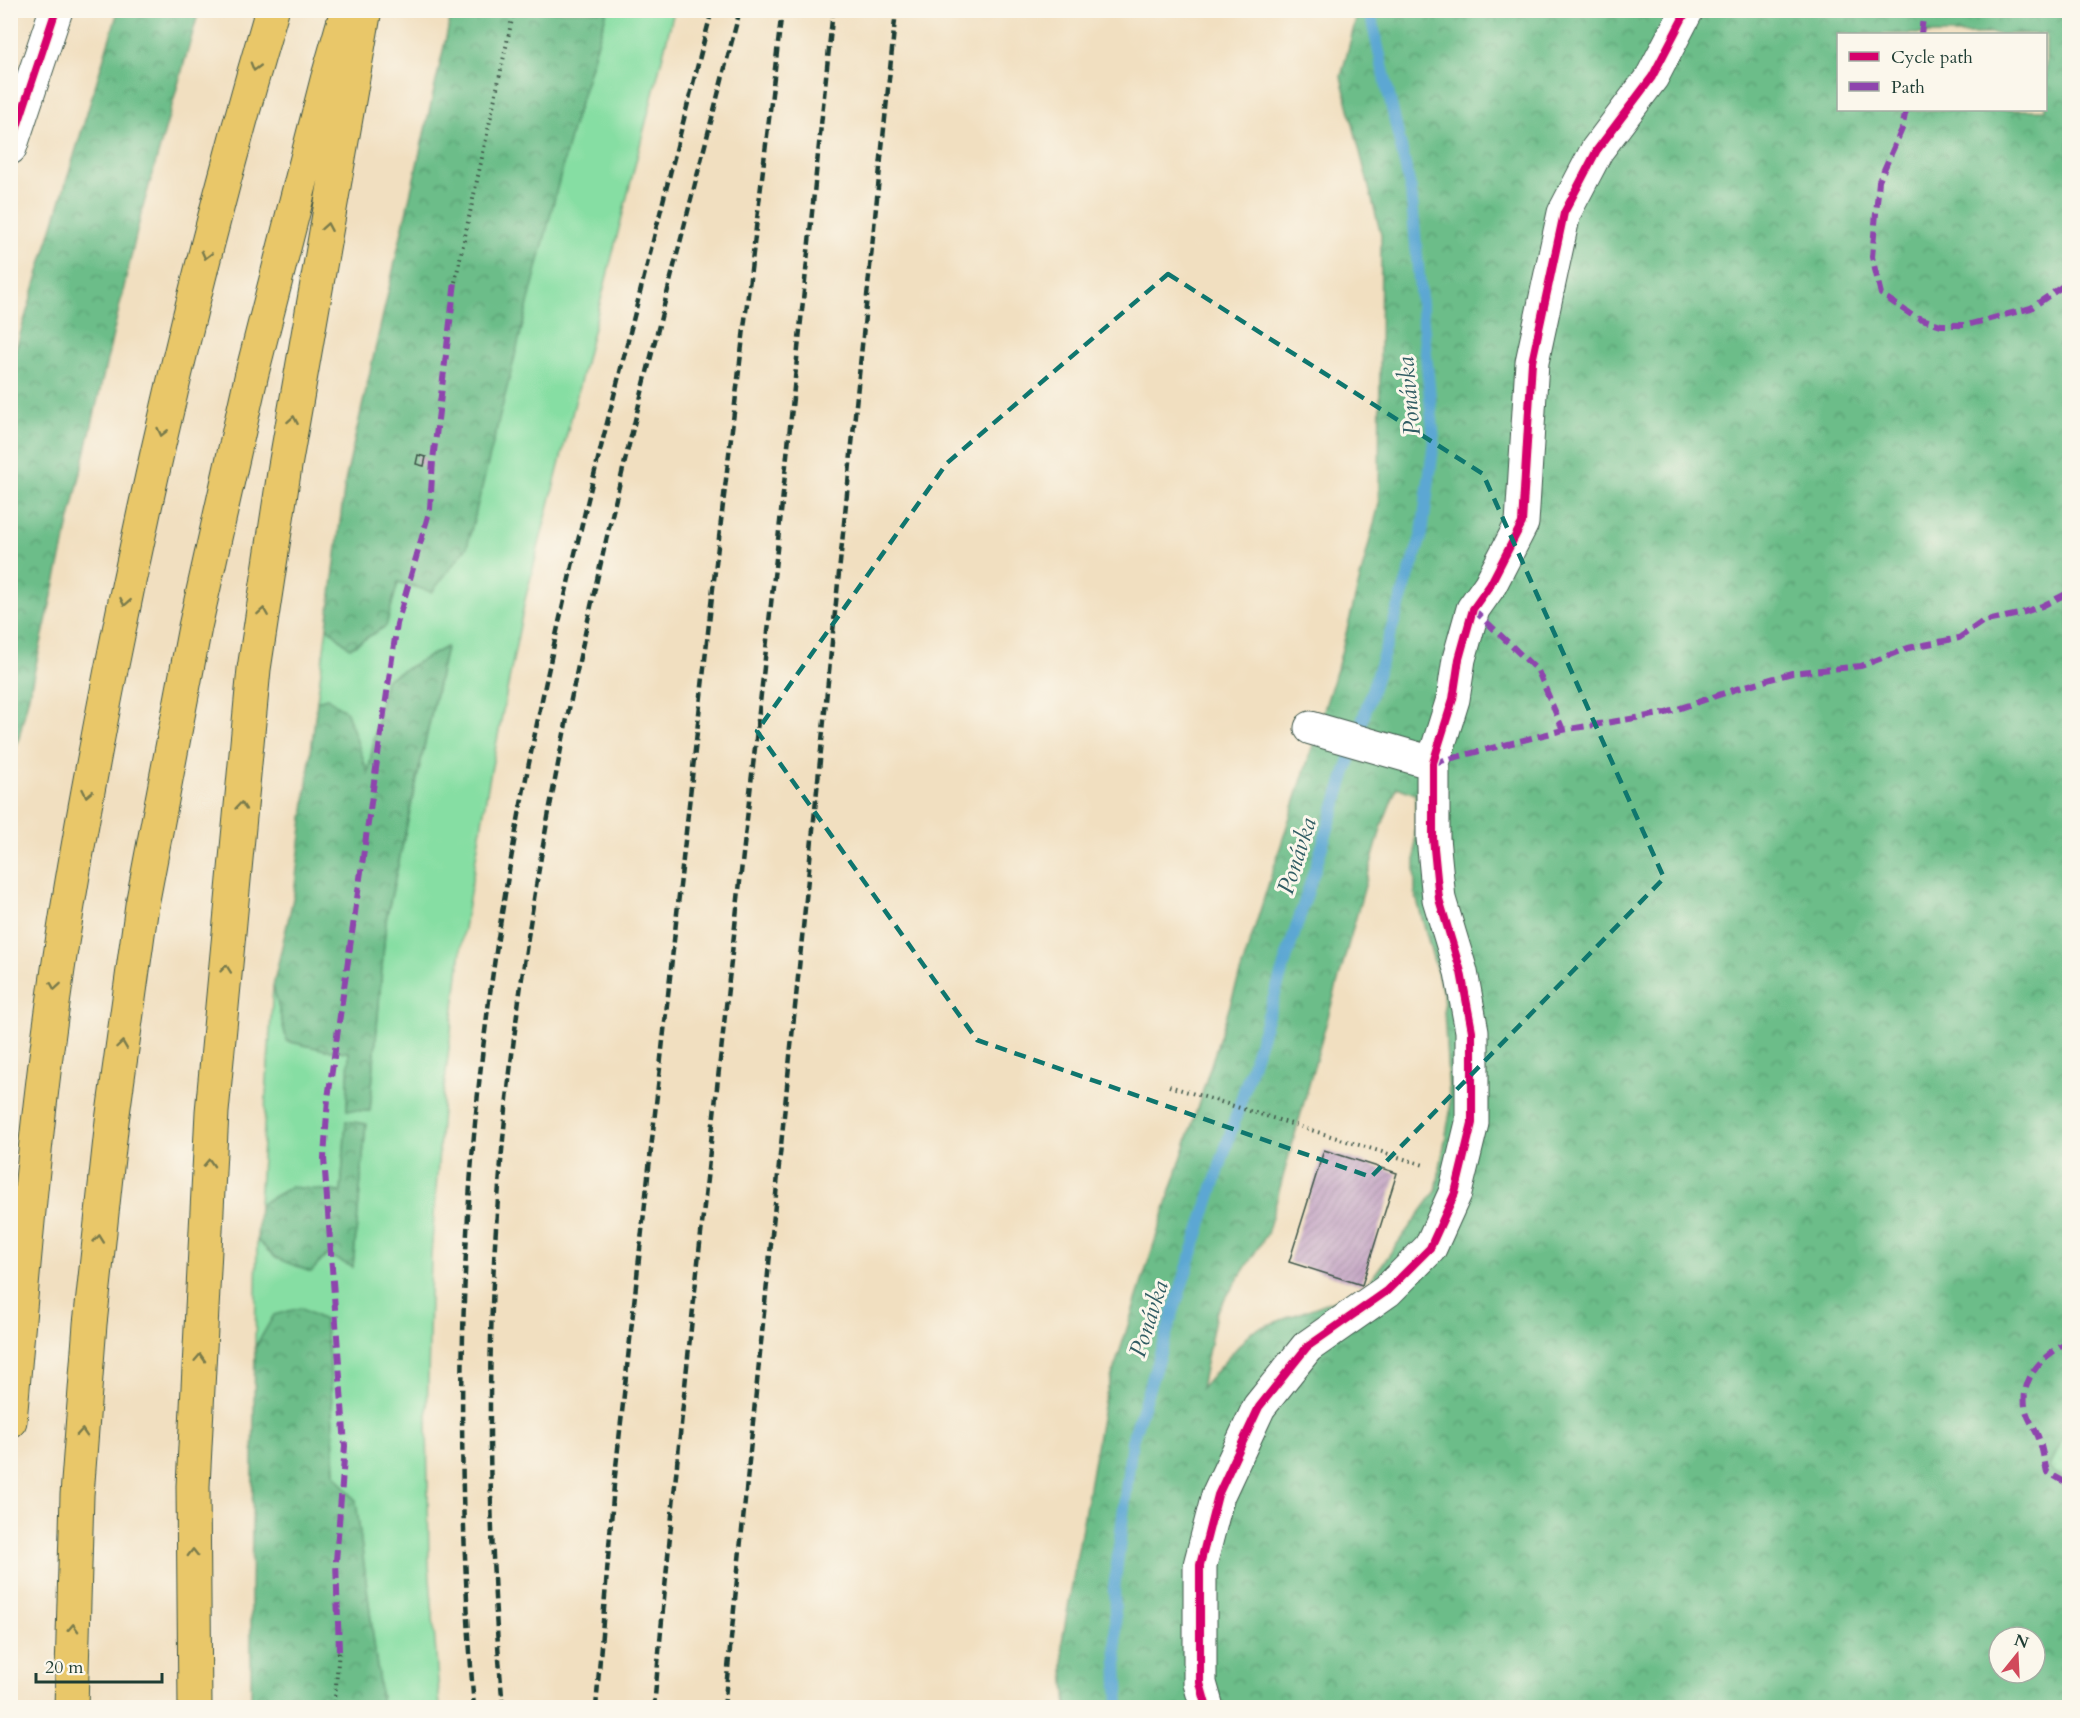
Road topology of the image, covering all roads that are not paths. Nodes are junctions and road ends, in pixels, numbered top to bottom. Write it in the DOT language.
graph roads {
  1 [pos="56,10"];
  2 [pos="272,10"];
  3 [pos="347,10"];
  4 [pos="365,10"];
  5 [pos="1687,10"];
  6 [pos="10,148"];
  7 [pos="1311,728"];
  8 [pos="1433,763"];
  9 [pos="10,1421"];
  10 [pos="70,1707"];
  11 [pos="195,1707"];
  12 [pos="1207,1707"];
  1 -- 6 [label="street"];
  2 -- 9 [label="highway, one-way"];
  10 -- 3 [label="highway, one-way"];
  11 -- 4 [label="highway, one-way"];
  5 -- 8 [label="street"];
  7 -- 8 [label="street"];
  8 -- 12 [label="street"];
}
